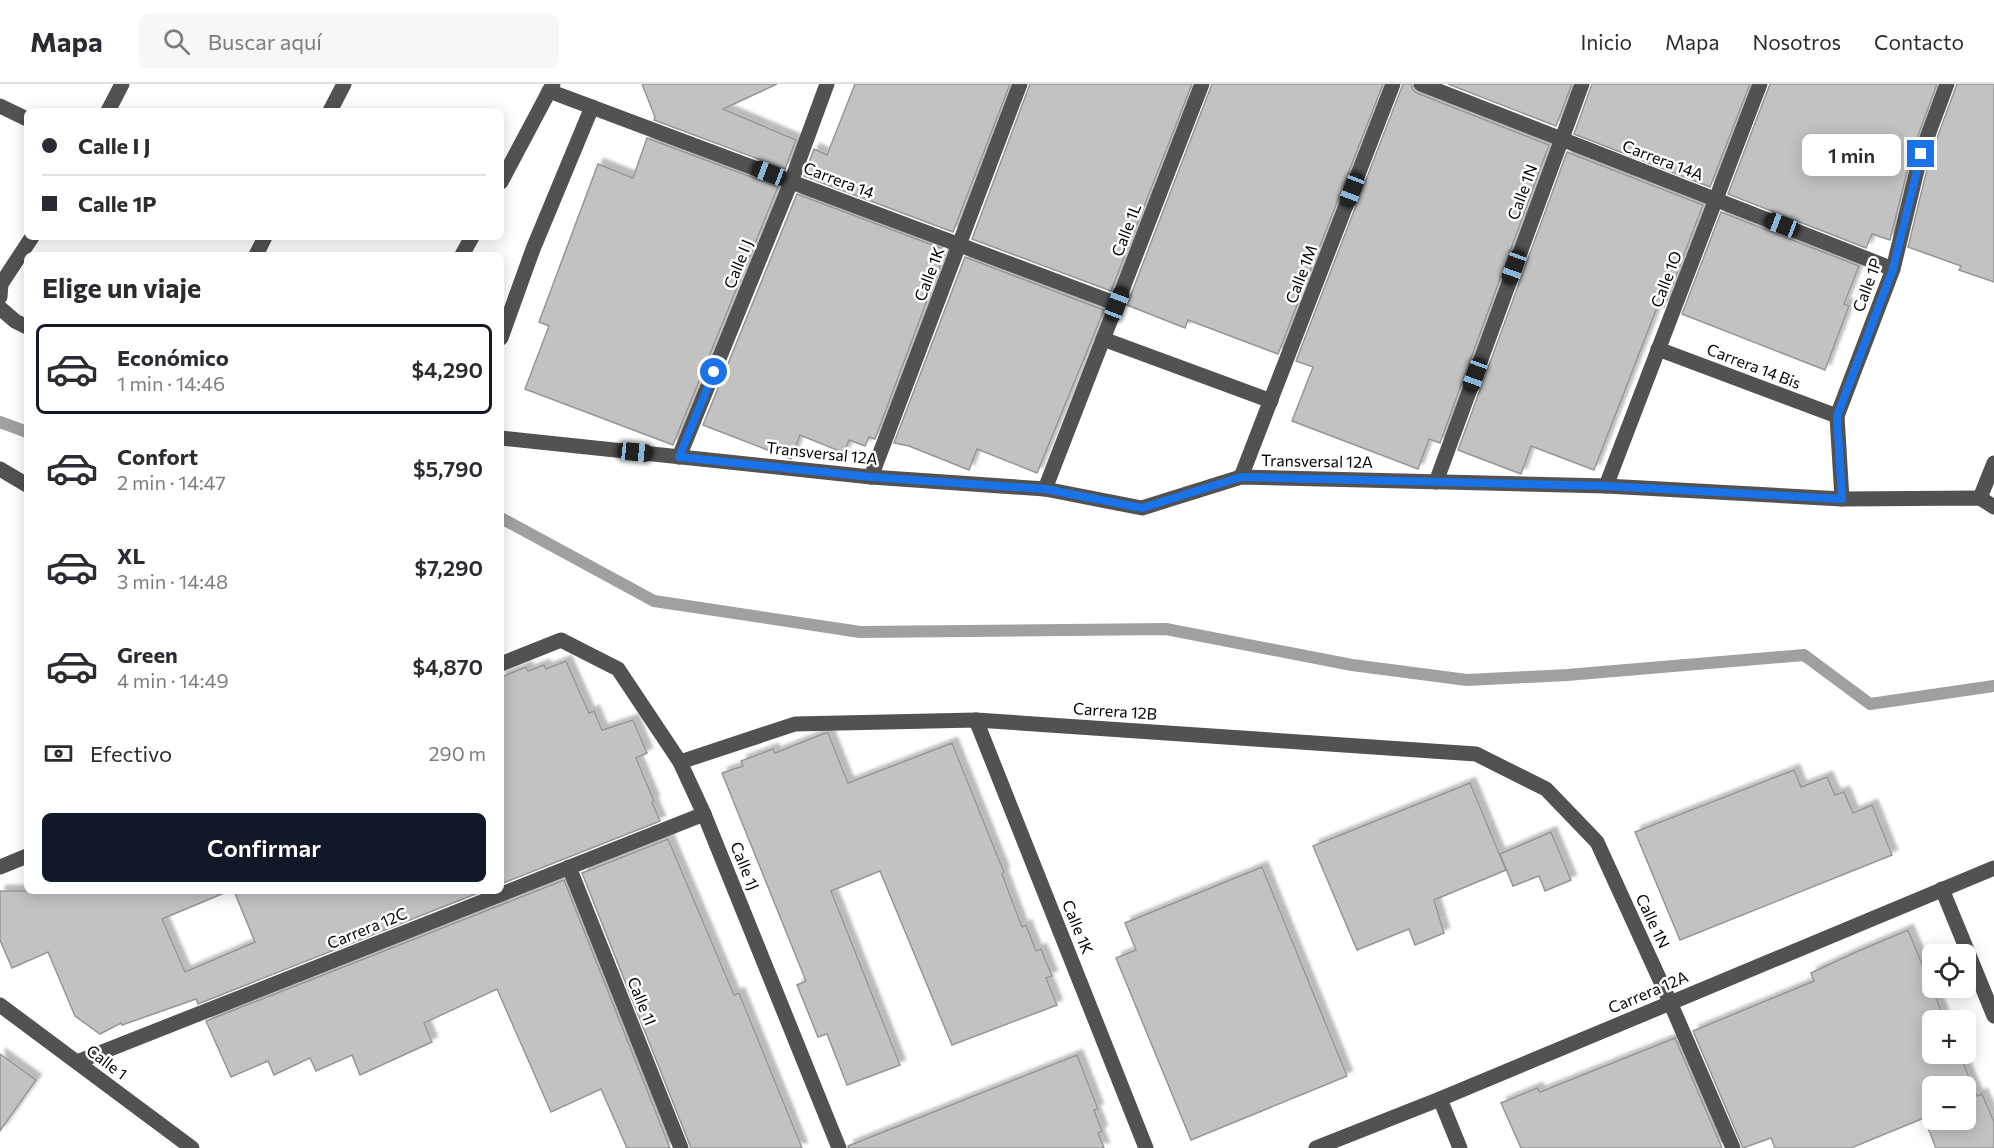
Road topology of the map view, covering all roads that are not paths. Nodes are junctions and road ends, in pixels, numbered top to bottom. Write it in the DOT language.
graph roads {
  1 [pos="122,84"];
  2 [pos="344,84"];
  3 [pos="826,84"];
  4 [pos="1020,84"];
  5 [pos="1202,84"];
  6 [pos="1393,84"];
  7 [pos="1420,84"];
  8 [pos="1582,84"];
  9 [pos="1760,84"];
  10 [pos="1947,84"];
  11 [pos="551,87"];
  12 [pos="0,106"];
  13 [pos="592,106"];
  14 [pos="110,108"];
  15 [pos="332,108"];
  16 [pos="24,118"];
  17 [pos="1561,139"];
  18 [pos="504,176"];
  19 [pos="791,182"];
  20 [pos="1715,200"];
  21 [pos="30,240"];
  22 [pos="959,245"];
  23 [pos="1893,269"];
  24 [pos="0,297"];
  25 [pos="1117,304"];
  26 [pos="0,308"];
  27 [pos="24,326"];
  28 [pos="504,330"];
  29 [pos="1103,339"];
  30 [pos="1658,349"];
  31 [pos="1271,401"];
  32 [pos="1837,416"];
  33 [pos="504,438"];
  34 [pos="679,457"];
  35 [pos="1994,463"];
  36 [pos="0,469"];
  37 [pos="871,477"];
  38 [pos="1241,477"];
  39 [pos="1436,482"];
  40 [pos="24,483"];
  41 [pos="1606,486"];
  42 [pos="1045,489"];
  43 [pos="1980,498"];
  44 [pos="1842,499"];
  45 [pos="1994,507"];
  46 [pos="504,663"];
  47 [pos="976,720"];
  48 [pos="680,762"];
  49 [pos="1546,789"];
  50 [pos="704,814"];
  51 [pos="24,857"];
  52 [pos="0,867"];
  53 [pos="569,867"];
  54 [pos="1994,868"];
  55 [pos="1942,889"];
  56 [pos="504,893"];
  57 [pos="501,894"];
  58 [pos="1670,1002"];
  59 [pos="0,1005"];
  60 [pos="1994,1016"];
  61 [pos="77,1062"];
  62 [pos="1440,1099"];
  63 [pos="192,1148"];
  64 [pos="681,1148"];
  65 [pos="839,1148"];
  66 [pos="1146,1148"];
  67 [pos="1316,1148"];
  68 [pos="1460,1148"];
  69 [pos="1733,1148"];
  1 -- 14 [label="street"];
  2 -- 15 [label="street"];
  3 -- 19 [label="street, Calle I J"];
  4 -- 22 [label="street, Calle 1K"];
  5 -- 25 [label="street, Calle 1L"];
  6 -- 31 [label="street, Calle 1M"];
  7 -- 17 [label="street, Carrera 14A"];
  8 -- 17 [label="street, Calle 1N"];
  9 -- 20 [label="street, Calle 1O"];
  10 -- 23 [label="street, Calle 1P"];
  11 -- 13 [label="street, Carrera 14"];
  11 -- 18 [label="street"];
  12 -- 16 [label="street"];
  13 -- 19 [label="street, Carrera 14"];
  13 -- 28 [label="street"];
  17 -- 20 [label="street, Carrera 14A"];
  17 -- 39 [label="street, Calle 1N"];
  19 -- 22 [label="street, Carrera 14"];
  19 -- 34 [label="street, Calle I J"];
  20 -- 23 [label="street, Carrera 14A"];
  20 -- 30 [label="street, Calle 1O"];
  21 -- 24 [label="street"];
  22 -- 25 [label="street, Carrera 14"];
  22 -- 37 [label="street, Calle 1K"];
  23 -- 32 [label="street, Calle 1P"];
  25 -- 29 [label="street, Calle 1L"];
  26 -- 27 [label="street"];
  29 -- 31 [label="street"];
  29 -- 42 [label="street, Calle 1L"];
  30 -- 32 [label="street, Carrera 14 Bis"];
  30 -- 41 [label="street, Calle 1O"];
  31 -- 38 [label="street, Calle 1M"];
  32 -- 44 [label="street, Calle 1P"];
  33 -- 34 [label="street, Transversal 12A"];
  34 -- 37 [label="street, Transversal 12A"];
  35 -- 43 [label="street"];
  36 -- 40 [label="street"];
  37 -- 42 [label="street, Transversal 12A"];
  38 -- 39 [label="street, Transversal 12A"];
  38 -- 42 [label="street, Transversal 12A"];
  39 -- 41 [label="street, Transversal 12A"];
  41 -- 44 [label="street, Transversal 12A"];
  43 -- 44 [label="street, Transversal 12A"];
  43 -- 45 [label="street"];
  46 -- 48 [label="street, Calle 1J"];
  47 -- 48 [label="street, Carrera 12B"];
  47 -- 49 [label="street, Carrera 12B"];
  47 -- 66 [label="street, Calle 1K"];
  48 -- 50 [label="street, Calle 1J"];
  49 -- 58 [label="street, Calle 1N"];
  50 -- 53 [label="street, Carrera 12C"];
  50 -- 65 [label="street, Calle 1J"];
  51 -- 52 [label="street"];
  53 -- 56 [label="street, Carrera 12C"];
  53 -- 64 [label="street, Calle 1I"];
  54 -- 55 [label="street, Carrera 12A"];
  55 -- 58 [label="street, Carrera 12A"];
  55 -- 60 [label="street"];
  57 -- 61 [label="street, Carrera 12C"];
  58 -- 62 [label="street, Carrera 12A"];
  58 -- 69 [label="street, Calle 1N"];
  59 -- 61 [label="street, Calle 1"];
  61 -- 63 [label="street, Calle 1"];
  62 -- 67 [label="street, Carrera 12A"];
  62 -- 68 [label="street"];
}
